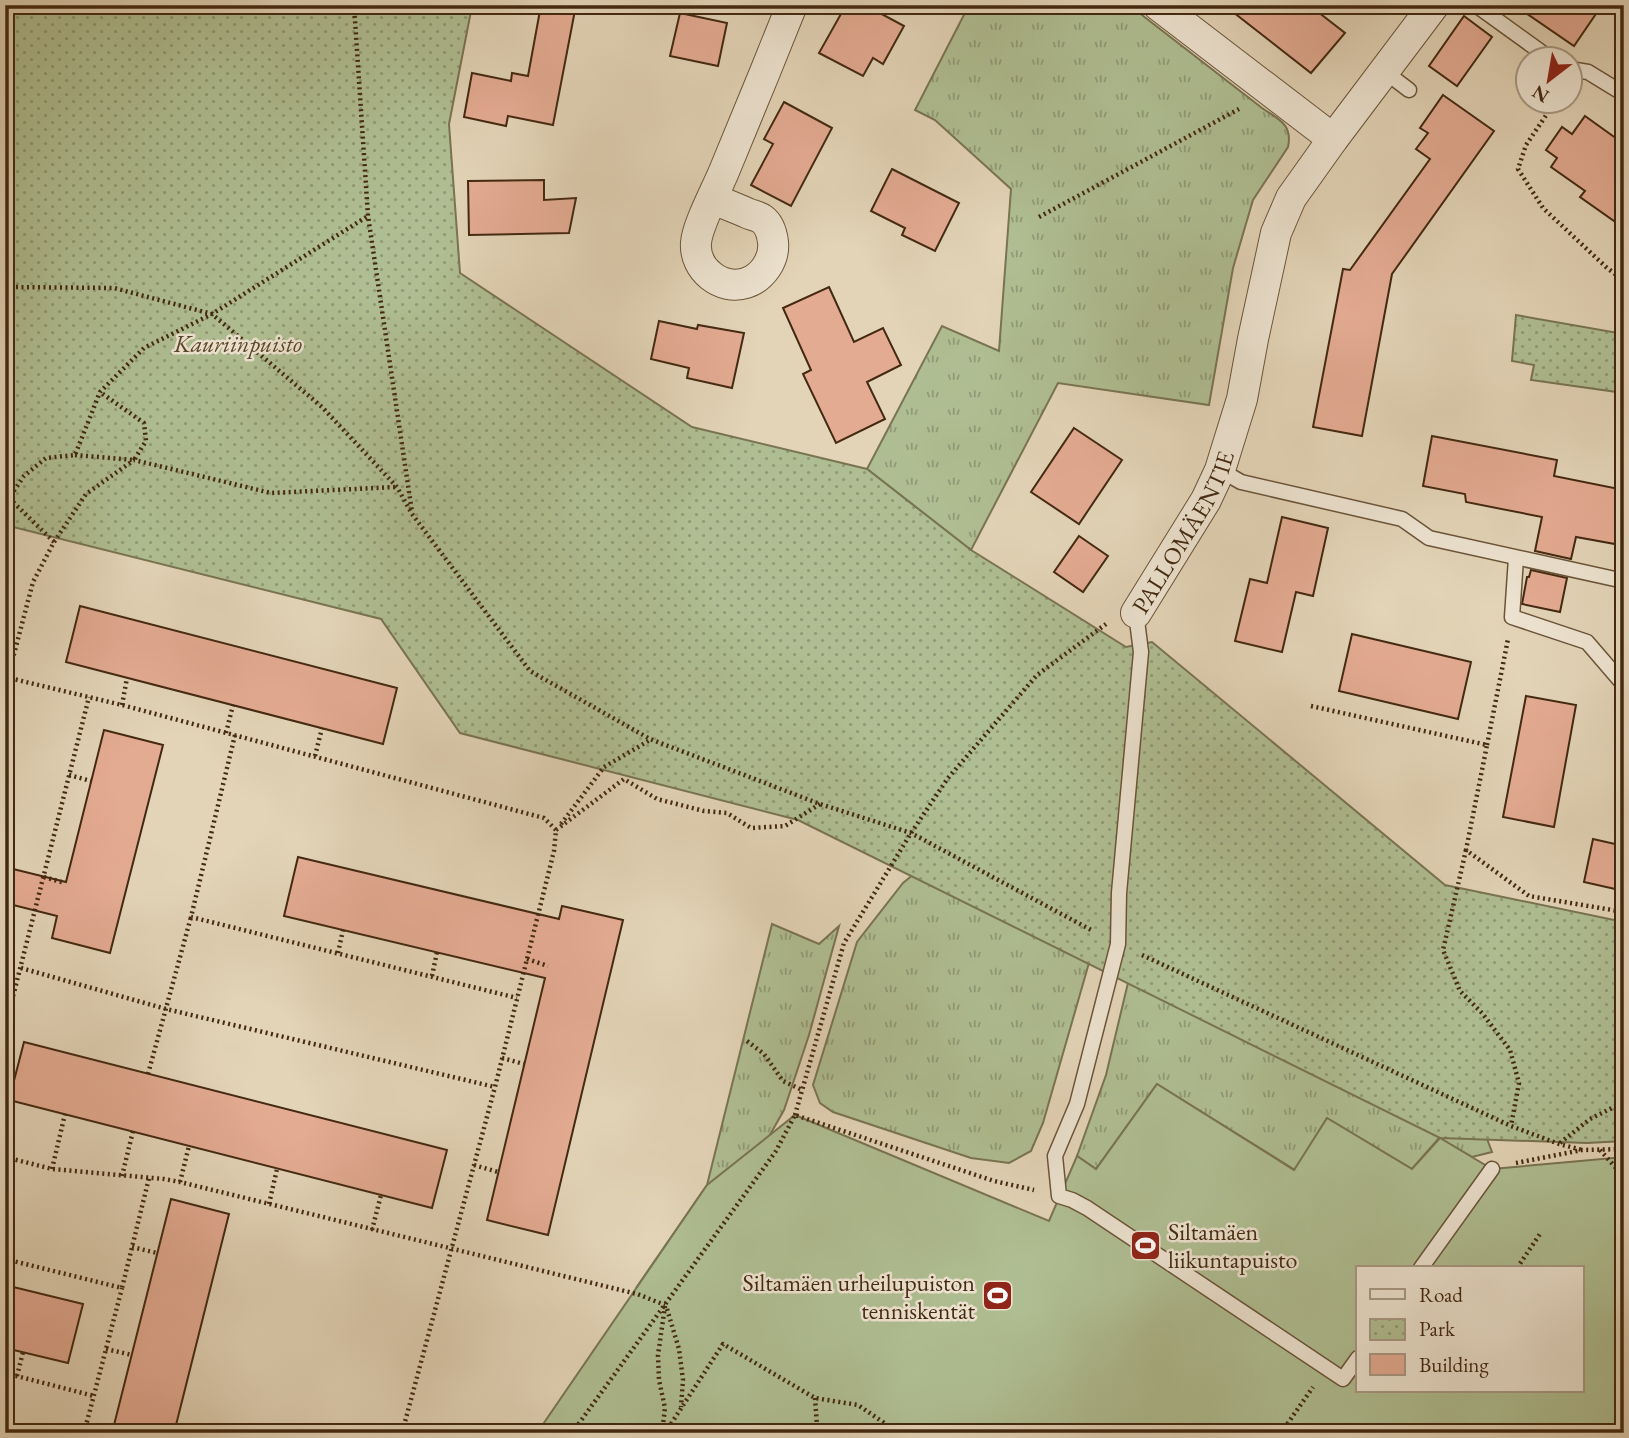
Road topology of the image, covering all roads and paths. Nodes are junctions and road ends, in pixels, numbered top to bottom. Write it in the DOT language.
graph roads {
  1 [pos="354,5"];
  2 [pos="792,5"];
  3 [pos="1157,5"];
  4 [pos="1433,5"];
  5 [pos="1476,5"];
  6 [pos="1533,46"];
  7 [pos="1384,71"];
  8 [pos="1584,71"];
  9 [pos="1409,90"];
  10 [pos="1270,92"];
  11 [pos="1624,94"];
  12 [pos="1546,116"];
  13 [pos="1333,139"];
  14 [pos="712,199"];
  15 [pos="368,216"];
  16 [pos="1040,216"];
  17 [pos="1624,281"];
  18 [pos="5,287"];
  19 [pos="212,314"];
  20 [pos="100,392"];
  21 [pos="75,455"];
  22 [pos="134,460"];
  23 [pos="1220,470"];
  24 [pos="397,487"];
  25 [pos="412,514"];
  26 [pos="54,542"];
  27 [pos="1516,558"];
  28 [pos="1624,581"];
  29 [pos="1136,613"];
  30 [pos="1512,617"];
  31 [pos="6,676"];
  32 [pos="127,678"];
  33 [pos="1624,685"];
  34 [pos="89,696"];
  35 [pos="122,705"];
  36 [pos="233,705"];
  37 [pos="1311,706"];
  38 [pos="322,728"];
  39 [pos="226,733"];
  40 [pos="235,735"];
  41 [pos="650,739"];
  42 [pos="1487,745"];
  43 [pos="315,757"];
  44 [pos="69,775"];
  45 [pos="91,781"];
  46 [pos="820,804"];
  47 [pos="556,830"];
  48 [pos="911,833"];
  49 [pos="1466,850"];
  50 [pos="44,877"];
  51 [pos="65,883"];
  52 [pos="1624,912"];
  53 [pos="191,917"];
  54 [pos="343,930"];
  55 [pos="1118,944"];
  56 [pos="437,952"];
  57 [pos="338,953"];
  58 [pos="527,958"];
  59 [pos="548,966"];
  60 [pos="21,968"];
  61 [pos="432,976"];
  62 [pos="517,998"];
  63 [pos="166,1009"];
  64 [pos="5,1028"];
  65 [pos="747,1041"];
  66 [pos="502,1058"];
  67 [pos="524,1065"];
  68 [pos="148,1074"];
  69 [pos="495,1087"];
  70 [pos="802,1090"];
  71 [pos="1624,1102"];
  72 [pos="65,1114"];
  73 [pos="795,1115"];
  74 [pos="1511,1126"];
  75 [pos="133,1132"];
  76 [pos="1559,1144"];
  77 [pos="189,1146"];
  78 [pos="1600,1149"];
  79 [pos="1624,1149"];
  80 [pos="1582,1150"];
  81 [pos="5,1157"];
  82 [pos="474,1165"];
  83 [pos="277,1168"];
  84 [pos="52,1169"];
  85 [pos="1492,1169"];
  86 [pos="498,1172"];
  87 [pos="122,1176"];
  88 [pos="1624,1177"];
  89 [pos="149,1178"];
  90 [pos="180,1182"];
  91 [pos="381,1195"];
  92 [pos="1059,1196"];
  93 [pos="269,1204"];
  94 [pos="372,1230"];
  95 [pos="1540,1234"];
  96 [pos="132,1247"];
  97 [pos="452,1249"];
  98 [pos="157,1253"];
  99 [pos="5,1259"];
  100 [pos="1422,1266"];
  101 [pos="1518,1266"];
  102 [pos="122,1288"];
  103 [pos="665,1305"];
  104 [pos="106,1349"];
  105 [pos="23,1352"];
  106 [pos="132,1355"];
  107 [pos="1356,1361"];
  108 [pos="1325,1367"];
  109 [pos="5,1373"];
  110 [pos="17,1376"];
  111 [pos="94,1396"];
  112 [pos="814,1398"];
  113 [pos="680,1409"];
  114 [pos="84,1433"];
  115 [pos="402,1433"];
  116 [pos="572,1433"];
  117 [pos="664,1433"];
  118 [pos="815,1433"];
  119 [pos="899,1433"];
  120 [pos="1281,1433"];
  1 -- 15 [label="path"];
  2 -- 14 [label="street"];
  3 -- 10 [label="street"];
  4 -- 7 [label="street, PALLOMÄENTIE"];
  5 -- 6 [label="lane"];
  7 -- 9 [label="lane"];
  7 -- 13 [label="street, PALLOMÄENTIE"];
  8 -- 11 [label="lane"];
  10 -- 13 [label="street"];
  10 -- 16 [label="path"];
  12 -- 17 [label="path"];
  13 -- 23 [label="street, PALLOMÄENTIE"];
  15 -- 19 [label="path"];
  15 -- 25 [label="path"];
  18 -- 19 [label="path"];
  19 -- 20 [label="path"];
  19 -- 24 [label="path"];
  20 -- 21 [label="path"];
  20 -- 22 [label="path"];
  21 -- 22 [label="path"];
  21 -- 26 [label="path"];
  22 -- 24 [label="path"];
  22 -- 26 [label="path"];
  23 -- 27 [label="lane"];
  23 -- 29 [label="street, PALLOMÄENTIE"];
  24 -- 25 [label="path"];
  25 -- 41 [label="path"];
  26 -- 31 [label="path"];
  27 -- 28 [label="lane"];
  27 -- 30 [label="lane"];
  29 -- 48 [label="path"];
  29 -- 55 [label="lane, PALLOMÄENTIE"];
  30 -- 33 [label="lane"];
  30 -- 42 [label="path"];
  31 -- 34 [label="path"];
  32 -- 35 [label="path"];
  34 -- 35 [label="path"];
  34 -- 44 [label="path"];
  35 -- 39 [label="path"];
  36 -- 39 [label="path"];
  37 -- 42 [label="path"];
  38 -- 43 [label="path"];
  39 -- 40 [label="path"];
  40 -- 43 [label="path"];
  40 -- 53 [label="path"];
  41 -- 46 [label="path"];
  41 -- 47 [label="path"];
  42 -- 49 [label="path"];
  43 -- 47 [label="path"];
  44 -- 45 [label="path"];
  44 -- 50 [label="path"];
  46 -- 47 [label="path"];
  46 -- 48 [label="path"];
  47 -- 58 [label="path"];
  48 -- 55 [label="path"];
  48 -- 70 [label="path"];
  49 -- 52 [label="path"];
  49 -- 74 [label="path"];
  50 -- 51 [label="path"];
  50 -- 60 [label="path"];
  53 -- 57 [label="path"];
  53 -- 63 [label="path"];
  54 -- 57 [label="path"];
  55 -- 74 [label="path"];
  55 -- 92 [label="lane, PALLOMÄENTIE"];
  56 -- 61 [label="path"];
  57 -- 61 [label="path"];
  58 -- 59 [label="path"];
  58 -- 62 [label="path"];
  60 -- 63 [label="path"];
  60 -- 64 [label="path"];
  61 -- 62 [label="path"];
  62 -- 66 [label="path"];
  63 -- 68 [label="path"];
  63 -- 69 [label="path"];
  65 -- 70 [label="path"];
  66 -- 67 [label="path"];
  66 -- 69 [label="path"];
  69 -- 82 [label="path"];
  70 -- 73 [label="path"];
  71 -- 76 [label="path"];
  72 -- 84 [label="path"];
  73 -- 92 [label="path"];
  73 -- 103 [label="path"];
  74 -- 76 [label="path"];
  75 -- 87 [label="path"];
  76 -- 80 [label="path"];
  77 -- 90 [label="path"];
  78 -- 79 [label="path"];
  78 -- 80 [label="path"];
  78 -- 88 [label="path"];
  80 -- 85 [label="path"];
  81 -- 84 [label="path"];
  82 -- 86 [label="path"];
  82 -- 97 [label="path"];
  83 -- 93 [label="path"];
  84 -- 87 [label="path"];
  85 -- 100 [label="lane"];
  87 -- 89 [label="path"];
  89 -- 90 [label="path"];
  89 -- 96 [label="path"];
  90 -- 93 [label="path"];
  91 -- 94 [label="path"];
  92 -- 108 [label="lane"];
  93 -- 94 [label="path"];
  94 -- 97 [label="path"];
  95 -- 101 [label="path"];
  96 -- 98 [label="path"];
  96 -- 102 [label="path"];
  97 -- 103 [label="path"];
  97 -- 115 [label="path"];
  99 -- 102 [label="path"];
  102 -- 104 [label="path"];
  103 -- 113 [label="path"];
  103 -- 116 [label="path"];
  103 -- 117 [label="path"];
  104 -- 106 [label="path"];
  104 -- 111 [label="path"];
  105 -- 110 [label="path"];
  107 -- 108 [label="lane"];
  108 -- 120 [label="path"];
  109 -- 110 [label="path"];
  110 -- 111 [label="path"];
  111 -- 114 [label="path"];
  112 -- 113 [label="path"];
  112 -- 118 [label="path"];
  112 -- 119 [label="path"];
  113 -- 117 [label="path"];
}
